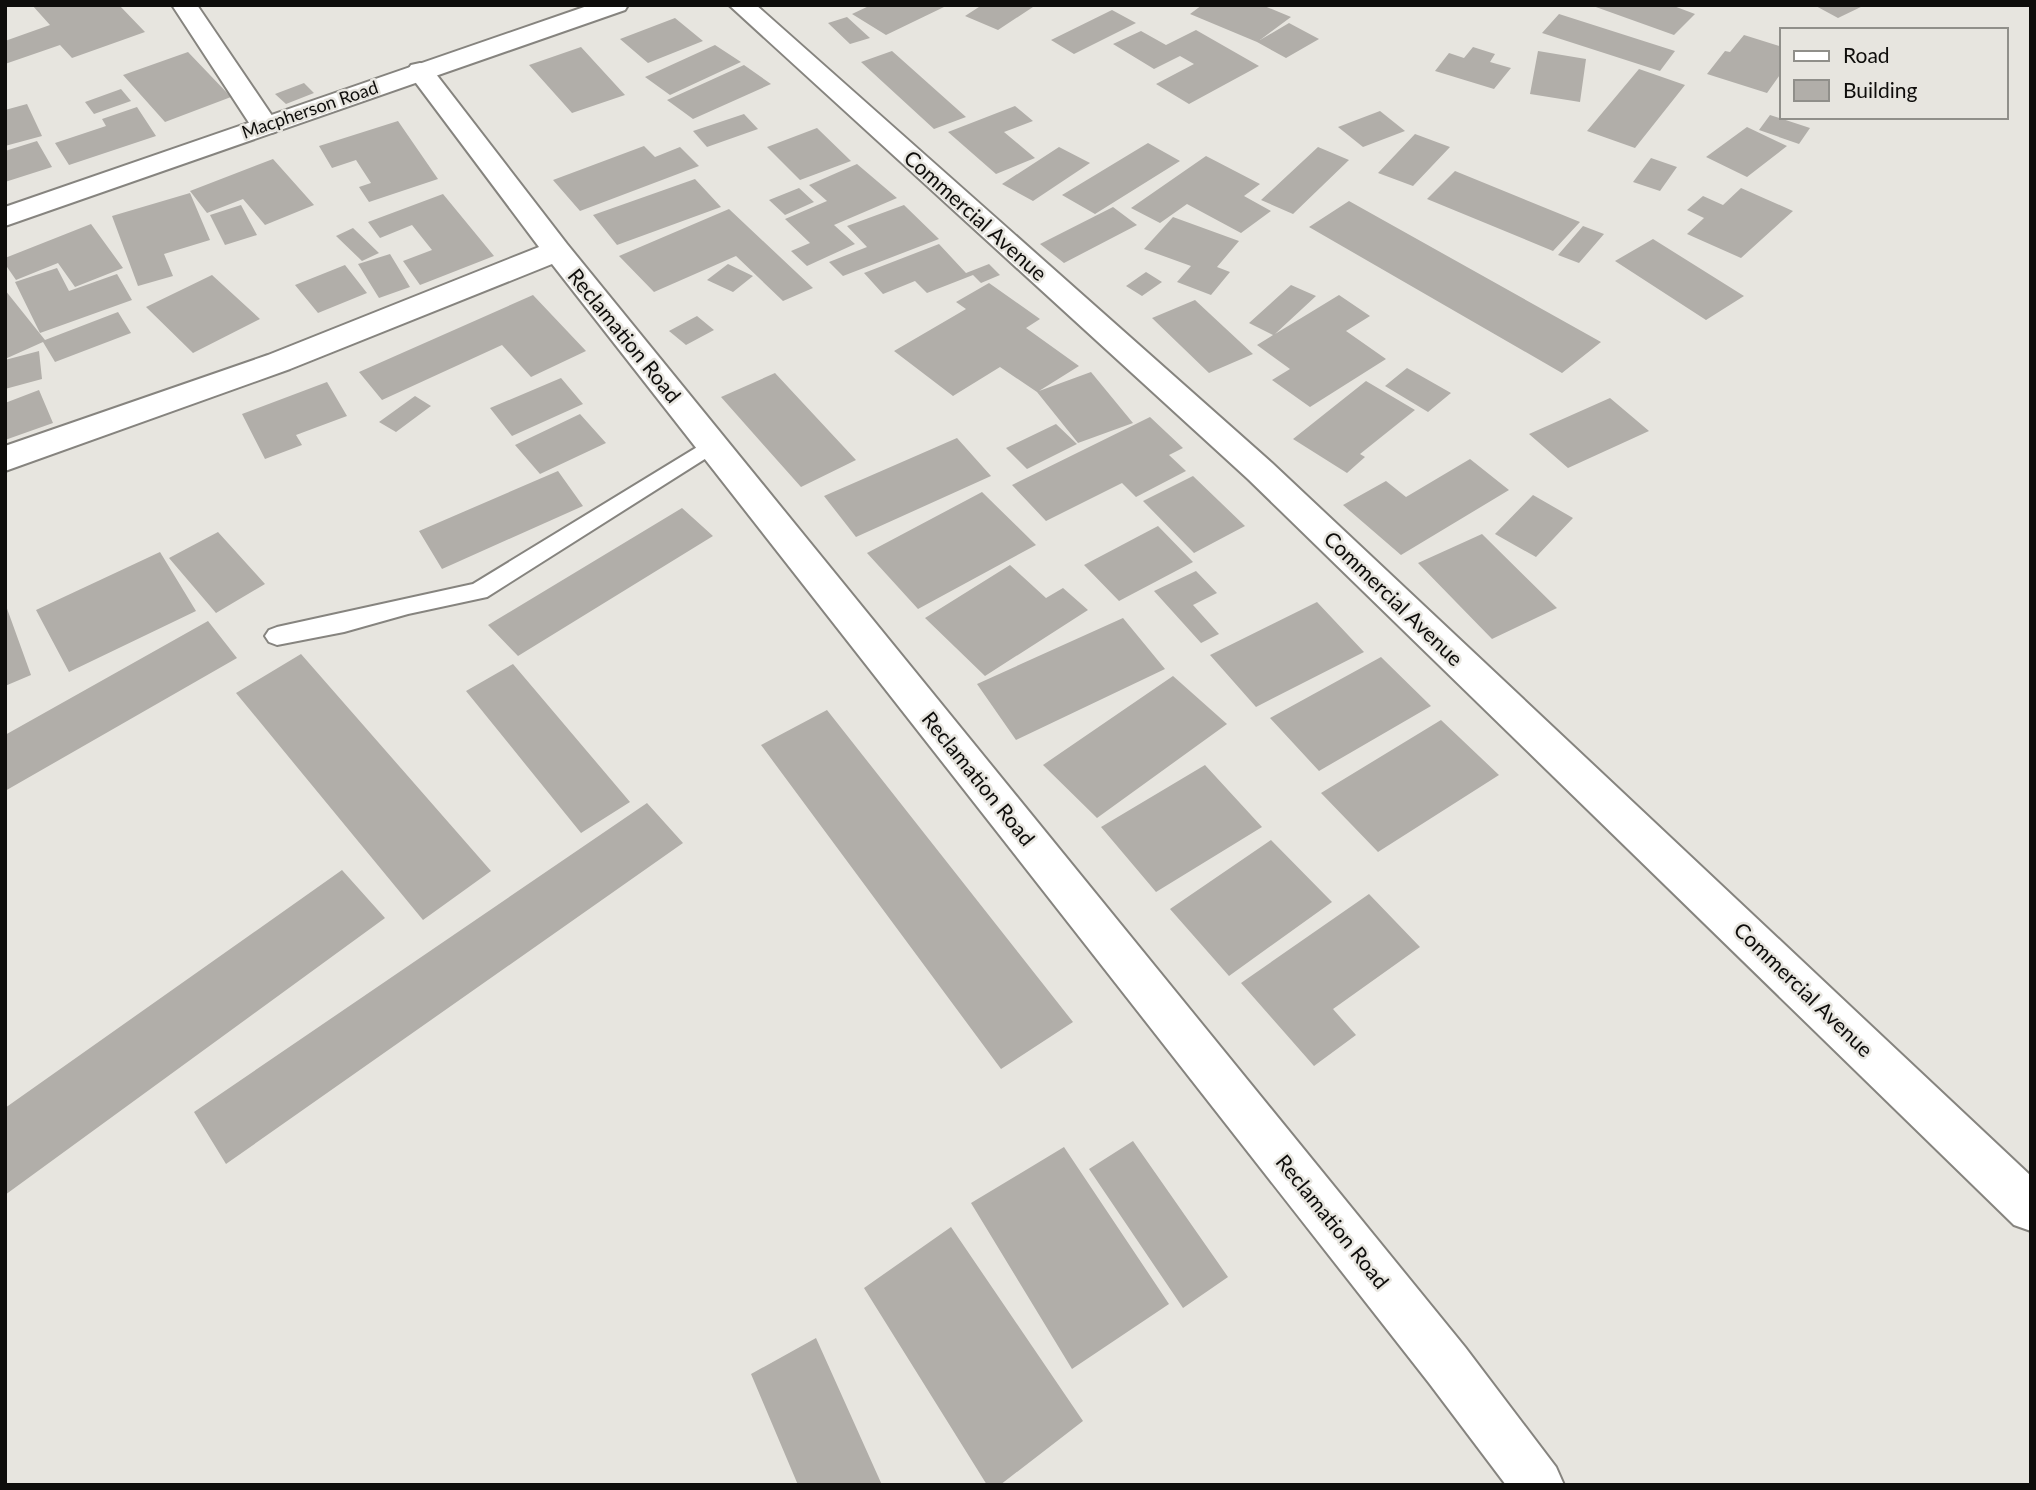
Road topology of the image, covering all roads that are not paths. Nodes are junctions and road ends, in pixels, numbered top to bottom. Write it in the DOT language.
graph roads {
  1 [pos="184,5"];
  2 [pos="616,5"];
  3 [pos="741,5"];
  4 [pos="420,71"];
  5 [pos="265,126"];
  6 [pos="5,218"];
  7 [pos="556,251"];
  8 [pos="712,445"];
  9 [pos="5,460"];
  10 [pos="277,636"];
  11 [pos="2031,1208"];
  12 [pos="1538,1485"];
  1 -- 5 [label="street"];
  2 -- 4 [label="street, Macpherson Road"];
  3 -- 11 [label="street, Commercial Avenue"];
  4 -- 5 [label="street, Macpherson Road"];
  4 -- 7 [label="street, Reclamation Road"];
  5 -- 6 [label="street, Macpherson Road"];
  7 -- 8 [label="street, Reclamation Road"];
  7 -- 9 [label="street"];
  8 -- 10 [label="lane"];
  8 -- 12 [label="street, Reclamation Road"];
}
